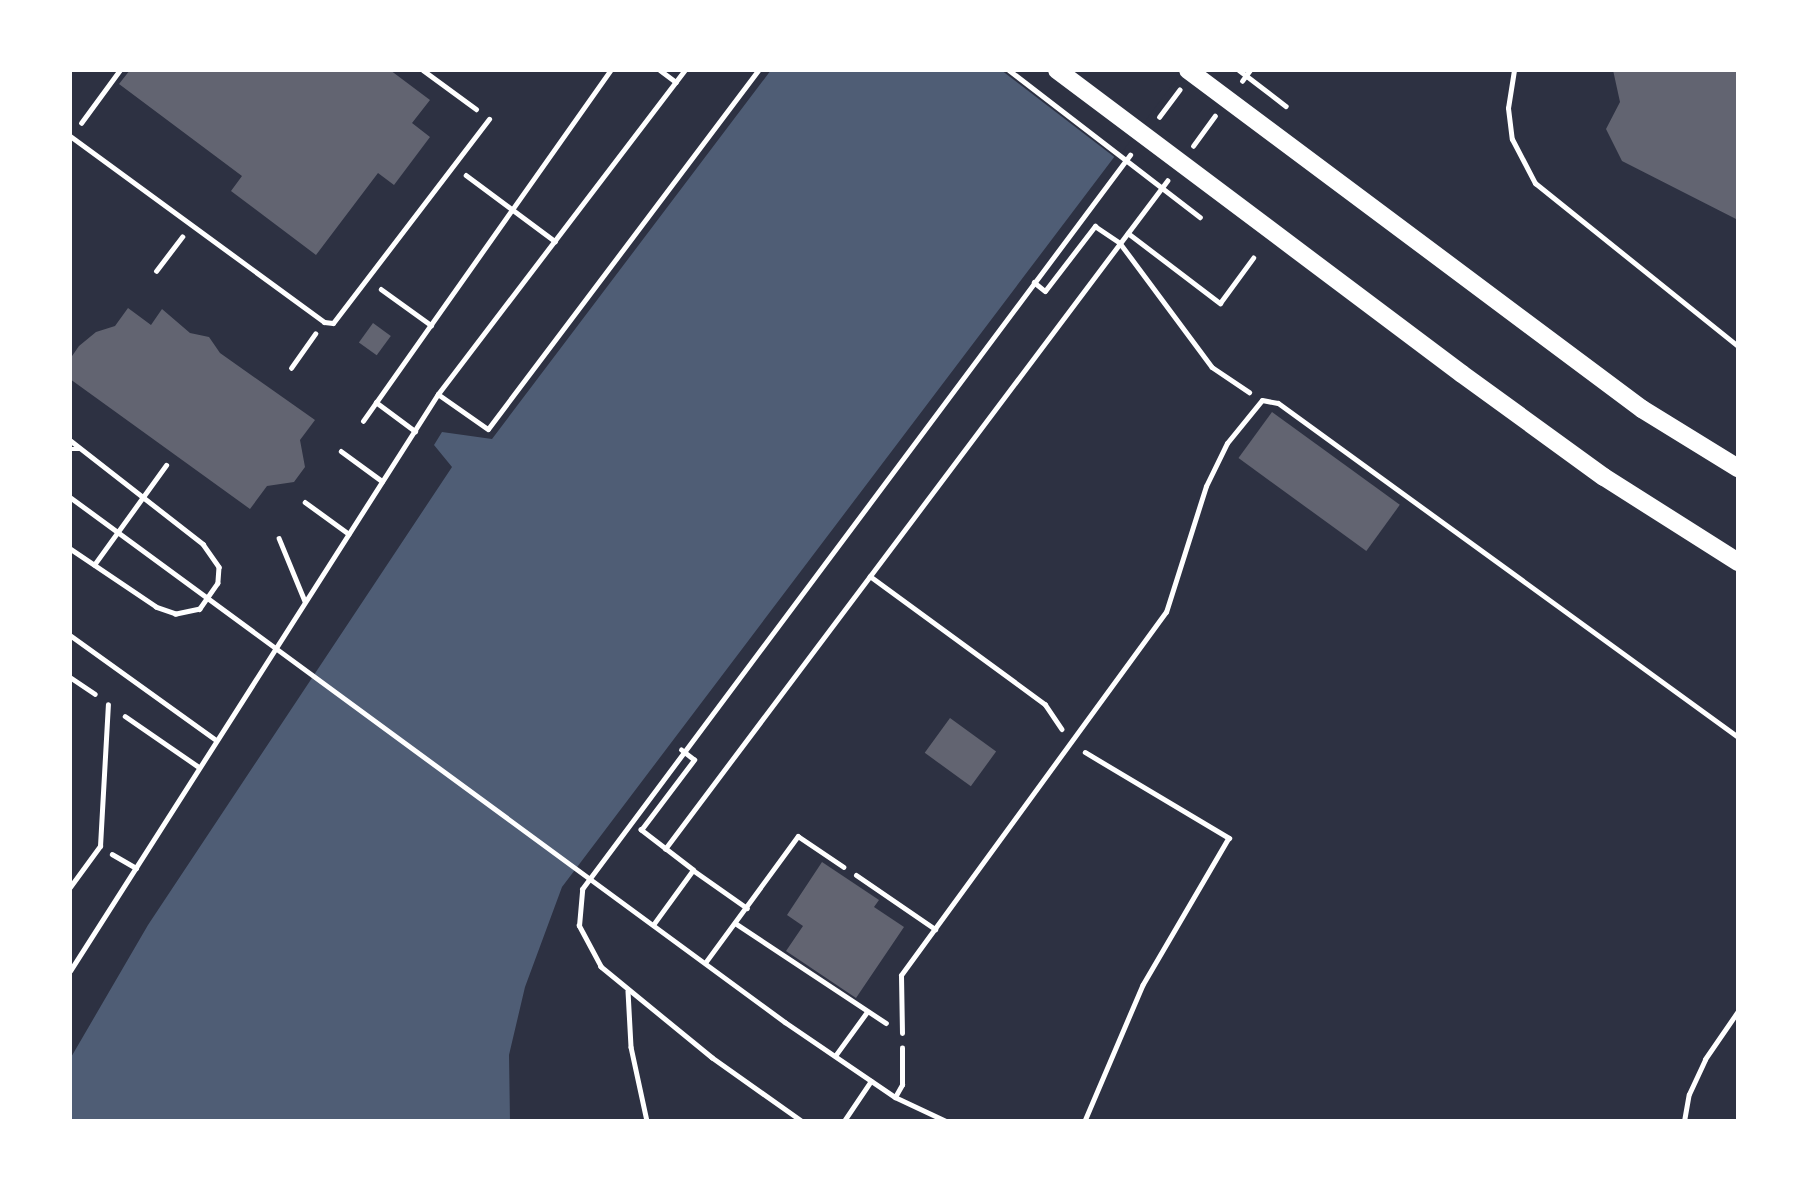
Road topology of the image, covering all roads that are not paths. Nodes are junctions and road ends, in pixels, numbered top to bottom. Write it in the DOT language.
graph roads {
  1 [pos="1057,70"];
  2 [pos="1514,70"];
  3 [pos="1187,75"];
  4 [pos="489,118"];
  5 [pos="70,136"];
  6 [pos="1738,346"];
  7 [pos="1738,468"];
  8 [pos="1738,562"];
  9 [pos="108,704"];
  10 [pos="1738,737"];
  11 [pos="856,875"];
  12 [pos="70,887"];
  13 [pos="935,929"];
  14 [pos="1738,1011"];
  15 [pos="902,1033"];
  16 [pos="1684,1121"];
  1 -- 8 [label="main road"];
  2 -- 6 [label="lane"];
  3 -- 7 [label="main road"];
  4 -- 5 [label="lane"];
  9 -- 12 [label="lane"];
  10 -- 13 [label="lane"];
  11 -- 13 [label="lane"];
  13 -- 15 [label="lane"];
  14 -- 16 [label="lane"];
}
